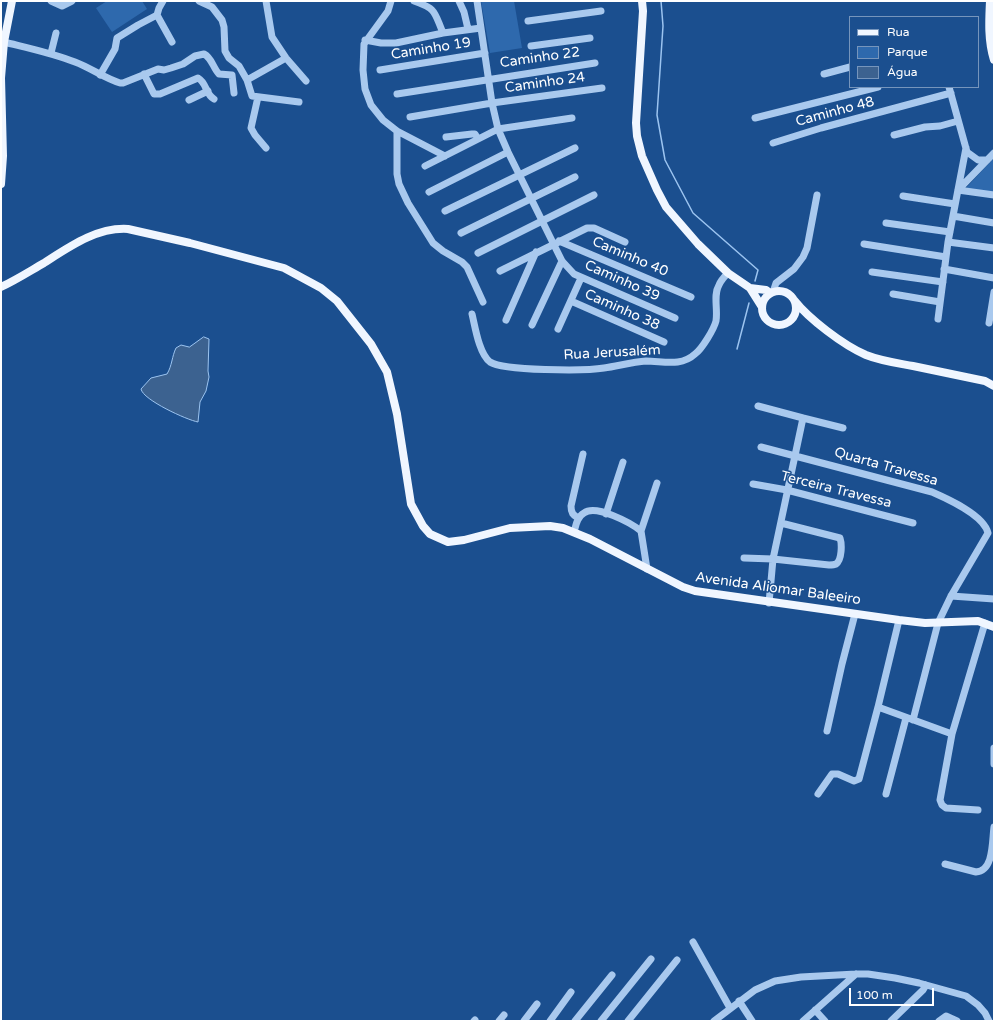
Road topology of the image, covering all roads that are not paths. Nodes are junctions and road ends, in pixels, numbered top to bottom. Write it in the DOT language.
graph roads {
  1 [pos="12,1"];
  2 [pos="51,1"];
  3 [pos="163,1"];
  4 [pos="199,1"];
  5 [pos="266,1"];
  6 [pos="392,1"];
  7 [pos="414,1"];
  8 [pos="459,1"];
  9 [pos="477,1"];
  10 [pos="642,1"];
  11 [pos="990,1"];
  12 [pos="70,2"];
  13 [pos="601,10"];
  14 [pos="157,15"];
  15 [pos="528,21"];
  16 [pos="481,28"];
  17 [pos="468,30"];
  18 [pos="443,33"];
  19 [pos="56,34"];
  20 [pos="590,38"];
  21 [pos="365,40"];
  22 [pos="4,42"];
  23 [pos="172,42"];
  24 [pos="531,46"];
  25 [pos="51,53"];
  26 [pos="485,53"];
  27 [pos="286,58"];
  28 [pos="994,60"];
  29 [pos="595,63"];
  30 [pos="849,67"];
  31 [pos="380,70"];
  32 [pos="144,74"];
  33 [pos="824,74"];
  34 [pos="100,75"];
  35 [pos="489,79"];
  36 [pos="247,80"];
  37 [pos="306,81"];
  38 [pos="602,88"];
  39 [pos="874,88"];
  40 [pos="950,90"];
  41 [pos="208,91"];
  42 [pos="234,93"];
  43 [pos="397,94"];
  44 [pos="258,97"];
  45 [pos="214,99"];
  46 [pos="189,100"];
  47 [pos="299,102"];
  48 [pos="492,103"];
  49 [pos="410,117"];
  50 [pos="572,118"];
  51 [pos="755,118"];
  52 [pos="958,121"];
  53 [pos="498,129"];
  54 [pos="397,131"];
  55 [pos="894,135"];
  56 [pos="446,137"];
  57 [pos="478,139"];
  58 [pos="773,143"];
  59 [pos="266,148"];
  60 [pos="575,148"];
  61 [pos="966,148"];
  62 [pos="508,152"];
  63 [pos="994,153"];
  64 [pos="445,156"];
  65 [pos="987,160"];
  66 [pos="425,166"];
  67 [pos="520,175"];
  68 [pos="575,177"];
  69 [pos="1,184"];
  70 [pos="958,190"];
  71 [pos="429,192"];
  72 [pos="594,195"];
  73 [pos="817,195"];
  74 [pos="994,195"];
  75 [pos="903,196"];
  76 [pos="532,198"];
  77 [pos="955,204"];
  78 [pos="445,211"];
  79 [pos="953,216"];
  80 [pos="542,220"];
  81 [pos="994,222"];
  82 [pos="886,223"];
  83 [pos="461,232"];
  84 [pos="950,232"];
  85 [pos="557,242"];
  86 [pos="625,242"];
  87 [pos="948,242"];
  88 [pos="864,244"];
  89 [pos="994,248"];
  90 [pos="536,252"];
  91 [pos="478,253"];
  92 [pos="946,256"];
  93 [pos="562,261"];
  94 [pos="944,269"];
  95 [pos="500,271"];
  96 [pos="872,272"];
  97 [pos="728,273"];
  98 [pos="581,278"];
  99 [pos="994,278"];
  100 [pos="942,282"];
  101 [pos="1,288"];
  102 [pos="750,288"];
  103 [pos="994,292"];
  104 [pos="772,293"];
  105 [pos="893,294"];
  106 [pos="691,297"];
  107 [pos="794,300"];
  108 [pos="571,301"];
  109 [pos="483,302"];
  110 [pos="940,302"];
  111 [pos="762,307"];
  112 [pos="472,314"];
  113 [pos="675,318"];
  114 [pos="812,318"];
  115 [pos="792,319"];
  116 [pos="938,319"];
  117 [pos="506,320"];
  118 [pos="989,323"];
  119 [pos="532,325"];
  120 [pos="558,329"];
  121 [pos="664,342"];
  122 [pos="994,386"];
  123 [pos="758,406"];
  124 [pos="803,418"];
  125 [pos="843,428"];
  126 [pos="761,447"];
  127 [pos="583,454"];
  128 [pos="794,455"];
  129 [pos="623,462"];
  130 [pos="657,483"];
  131 [pos="753,484"];
  132 [pos="787,490"];
  133 [pos="606,514"];
  134 [pos="578,518"];
  135 [pos="781,523"];
  136 [pos="913,523"];
  137 [pos="641,530"];
  138 [pos="574,532"];
  139 [pos="744,558"];
  140 [pos="773,559"];
  141 [pos="647,569"];
  142 [pos="951,596"];
  143 [pos="994,598"];
  144 [pos="769,603"];
  145 [pos="855,614"];
  146 [pos="899,620"];
  147 [pos="938,623"];
  148 [pos="985,623"];
  149 [pos="994,627"];
  150 [pos="878,707"];
  151 [pos="910,719"];
  152 [pos="827,731"];
  153 [pos="952,734"];
  154 [pos="994,748"];
  155 [pos="994,764"];
  156 [pos="818,794"];
  157 [pos="886,794"];
  158 [pos="978,810"];
  159 [pos="994,827"];
  160 [pos="945,864"];
  161 [pos="693,942"];
  162 [pos="651,959"];
  163 [pos="677,960"];
  164 [pos="856,974"];
  165 [pos="612,975"];
  166 [pos="926,985"];
  167 [pos="571,992"];
  168 [pos="739,1001"];
  169 [pos="537,1004"];
  170 [pos="730,1008"];
  171 [pos="816,1010"];
  172 [pos="721,1019"];
  173 [pos="524,1021"];
  174 [pos="550,1021"];
  175 [pos="575,1021"];
  176 [pos="601,1021"];
  177 [pos="628,1021"];
  178 [pos="714,1021"];
  179 [pos="752,1021"];
  180 [pos="803,1021"];
  181 [pos="825,1021"];
  182 [pos="891,1021"];
  183 [pos="939,1021"];
  184 [pos="957,1021"];
  185 [pos="989,1021"];
  1 -- 22 [label="main road"];
  2 -- 12 [label="street"];
  3 -- 14 [label="street"];
  4 -- 36 [label="street"];
  5 -- 27 [label="street"];
  6 -- 21 [label="street"];
  7 -- 18 [label="street"];
  8 -- 17 [label="street"];
  9 -- 16 [label="street, Caminho 39"];
  10 -- 97 [label="main road"];
  11 -- 28 [label="main road"];
  13 -- 15 [label="street"];
  14 -- 23 [label="street"];
  14 -- 34 [label="street"];
  16 -- 17 [label="street"];
  16 -- 26 [label="street, Caminho 39"];
  17 -- 18 [label="street"];
  18 -- 21 [label="street"];
  19 -- 25 [label="street"];
  20 -- 24 [label="street"];
  21 -- 54 [label="street"];
  22 -- 25 [label="street"];
  22 -- 69 [label="main road"];
  25 -- 34 [label="street"];
  26 -- 31 [label="street, Caminho 19"];
  26 -- 35 [label="street, Caminho 39"];
  27 -- 36 [label="street"];
  27 -- 37 [label="street"];
  29 -- 35 [label="street, Caminho 22"];
  30 -- 33 [label="street"];
  32 -- 34 [label="street"];
  32 -- 41 [label="street"];
  32 -- 42 [label="street"];
  35 -- 43 [label="street, Caminho 22"];
  35 -- 48 [label="street, Caminho 39"];
  36 -- 44 [label="street"];
  38 -- 48 [label="street, Caminho 24"];
  39 -- 51 [label="street"];
  40 -- 52 [label="street"];
  40 -- 58 [label="street, Caminho 48"];
  41 -- 45 [label="street"];
  41 -- 46 [label="street"];
  44 -- 47 [label="street"];
  44 -- 59 [label="street"];
  48 -- 49 [label="street, Caminho 24"];
  48 -- 53 [label="street, Caminho 39"];
  50 -- 53 [label="street"];
  52 -- 55 [label="street"];
  52 -- 61 [label="street"];
  53 -- 57 [label="street"];
  53 -- 62 [label="street, Caminho 39"];
  54 -- 64 [label="street"];
  54 -- 109 [label="street"];
  56 -- 57 [label="street"];
  57 -- 64 [label="street"];
  60 -- 67 [label="street"];
  61 -- 65 [label="street"];
  61 -- 70 [label="street"];
  62 -- 67 [label="street, Caminho 39"];
  62 -- 71 [label="street"];
  63 -- 65 [label="street"];
  64 -- 66 [label="street"];
  65 -- 70 [label="street"];
  67 -- 76 [label="street, Caminho 39"];
  67 -- 78 [label="street"];
  68 -- 76 [label="street"];
  70 -- 74 [label="street"];
  70 -- 77 [label="street"];
  72 -- 80 [label="street"];
  73 -- 104 [label="street"];
  75 -- 77 [label="street"];
  76 -- 80 [label="street, Caminho 39"];
  76 -- 83 [label="street"];
  77 -- 79 [label="street"];
  79 -- 81 [label="street"];
  79 -- 84 [label="street"];
  80 -- 85 [label="street, Caminho 39"];
  80 -- 91 [label="street"];
  82 -- 84 [label="street"];
  84 -- 87 [label="street"];
  85 -- 86 [label="street"];
  85 -- 90 [label="street"];
  85 -- 93 [label="street, Caminho 39"];
  85 -- 106 [label="street, Caminho 40"];
  87 -- 89 [label="street"];
  87 -- 92 [label="street"];
  88 -- 92 [label="street"];
  90 -- 95 [label="street"];
  90 -- 117 [label="street"];
  92 -- 94 [label="street"];
  93 -- 98 [label="street, Caminho 39"];
  93 -- 119 [label="street"];
  94 -- 99 [label="street"];
  94 -- 100 [label="street"];
  96 -- 100 [label="street"];
  97 -- 102 [label="main road"];
  97 -- 112 [label="street, Rua Jerusalém"];
  98 -- 108 [label="street"];
  98 -- 113 [label="street, Caminho 39"];
  100 -- 110 [label="street"];
  101 -- 138 [label="main road, Avenida Aliomar Baleeiro"];
  102 -- 104 [label="main road"];
  102 -- 111 [label="main road"];
  103 -- 118 [label="street"];
  104 -- 107 [label="main road"];
  104 -- 111 [label="main road"];
  105 -- 110 [label="street"];
  107 -- 114 [label="main road"];
  107 -- 115 [label="main road"];
  108 -- 120 [label="street"];
  108 -- 121 [label="street, Caminho 38"];
  110 -- 116 [label="street"];
  111 -- 115 [label="main road"];
  114 -- 115 [label="main road"];
  114 -- 122 [label="main road"];
  123 -- 124 [label="street"];
  124 -- 125 [label="street"];
  124 -- 128 [label="street"];
  126 -- 128 [label="street, Quarta Travessa"];
  127 -- 134 [label="street"];
  128 -- 132 [label="street"];
  128 -- 142 [label="street, Quarta Travessa"];
  129 -- 133 [label="street"];
  130 -- 137 [label="street"];
  131 -- 132 [label="street, Terceira Travessa"];
  132 -- 135 [label="street"];
  132 -- 136 [label="street, Terceira Travessa"];
  133 -- 134 [label="street"];
  133 -- 137 [label="street"];
  134 -- 138 [label="street"];
  135 -- 140 [label="street"];
  135 -- 140 [label="street"];
  137 -- 141 [label="street"];
  138 -- 141 [label="main road, Avenida Aliomar Baleeiro"];
  139 -- 140 [label="street"];
  140 -- 144 [label="street"];
  141 -- 144 [label="main road, Avenida Aliomar Baleeiro"];
  142 -- 143 [label="street"];
  142 -- 147 [label="street"];
  144 -- 145 [label="main road, Avenida Aliomar Baleeiro"];
  145 -- 146 [label="main road, Avenida Aliomar Baleeiro"];
  145 -- 152 [label="street"];
  146 -- 147 [label="main road, Avenida Aliomar Baleeiro"];
  146 -- 150 [label="street"];
  147 -- 148 [label="main road, Avenida Aliomar Baleeiro"];
  147 -- 151 [label="street"];
  148 -- 149 [label="main road, Avenida Aliomar Baleeiro"];
  148 -- 153 [label="street"];
  150 -- 151 [label="street"];
  150 -- 156 [label="street"];
  151 -- 153 [label="street"];
  151 -- 157 [label="street"];
  153 -- 158 [label="street"];
  154 -- 155 [label="street"];
  159 -- 160 [label="street"];
  161 -- 170 [label="street"];
  162 -- 176 [label="street"];
  163 -- 177 [label="street"];
  164 -- 166 [label="street"];
  164 -- 168 [label="street"];
  164 -- 171 [label="street"];
  165 -- 175 [label="street"];
  166 -- 182 [label="street"];
  166 -- 185 [label="street"];
  167 -- 174 [label="street"];
  168 -- 170 [label="street"];
  168 -- 179 [label="street"];
  169 -- 173 [label="street"];
  170 -- 172 [label="street"];
  171 -- 180 [label="street"];
  171 -- 181 [label="street"];
  172 -- 178 [label="street"];
  183 -- 184 [label="street"];
}
